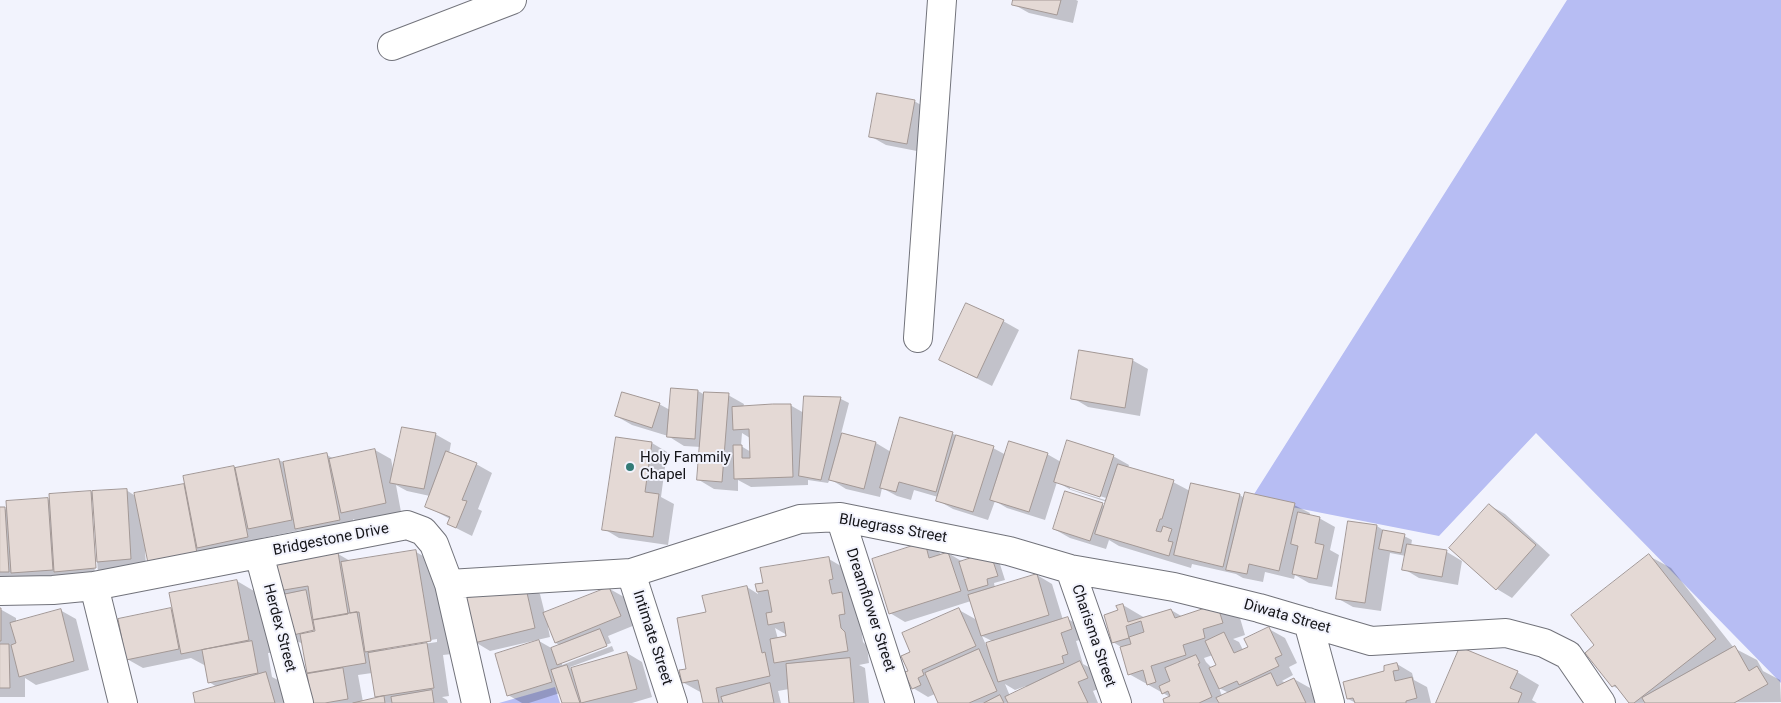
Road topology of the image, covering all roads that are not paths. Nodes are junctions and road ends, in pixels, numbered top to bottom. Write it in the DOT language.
graph roads {
  1 [pos="512,0"];
  2 [pos="942,0"];
  3 [pos="392,46"];
  4 [pos="918,338"];
  5 [pos="840,517"];
  6 [pos="259,554"];
  7 [pos="1070,569"];
  8 [pos="631,573"];
  9 [pos="450,584"];
  10 [pos="94,586"];
  11 [pos="0,590"];
  12 [pos="1308,622"];
  13 [pos="122,703"];
  14 [pos="300,703"];
  15 [pos="476,703"];
  16 [pos="673,703"];
  17 [pos="900,703"];
  18 [pos="1117,703"];
  19 [pos="1330,703"];
  20 [pos="1601,703"];
  1 -- 3 [label="street"];
  2 -- 4 [label="street"];
  5 -- 7 [label="street, Bluegrass Street"];
  5 -- 8 [label="street, Bluegrass Street"];
  5 -- 17 [label="street, Dreamflower Street"];
  6 -- 9 [label="street, Bridgestone Drive"];
  6 -- 10 [label="street, Bridgestone Drive"];
  6 -- 14 [label="street, Herdex Street"];
  7 -- 12 [label="street, Diwata Street"];
  7 -- 18 [label="street, Charisma Street"];
  8 -- 9 [label="street"];
  8 -- 16 [label="street, Intimate Street"];
  9 -- 15 [label="street, Bridgestone Drive"];
  10 -- 11 [label="street, Bridgestone Drive"];
  10 -- 13 [label="street"];
  12 -- 19 [label="street"];
  12 -- 20 [label="street, Diwata Street"];
}
